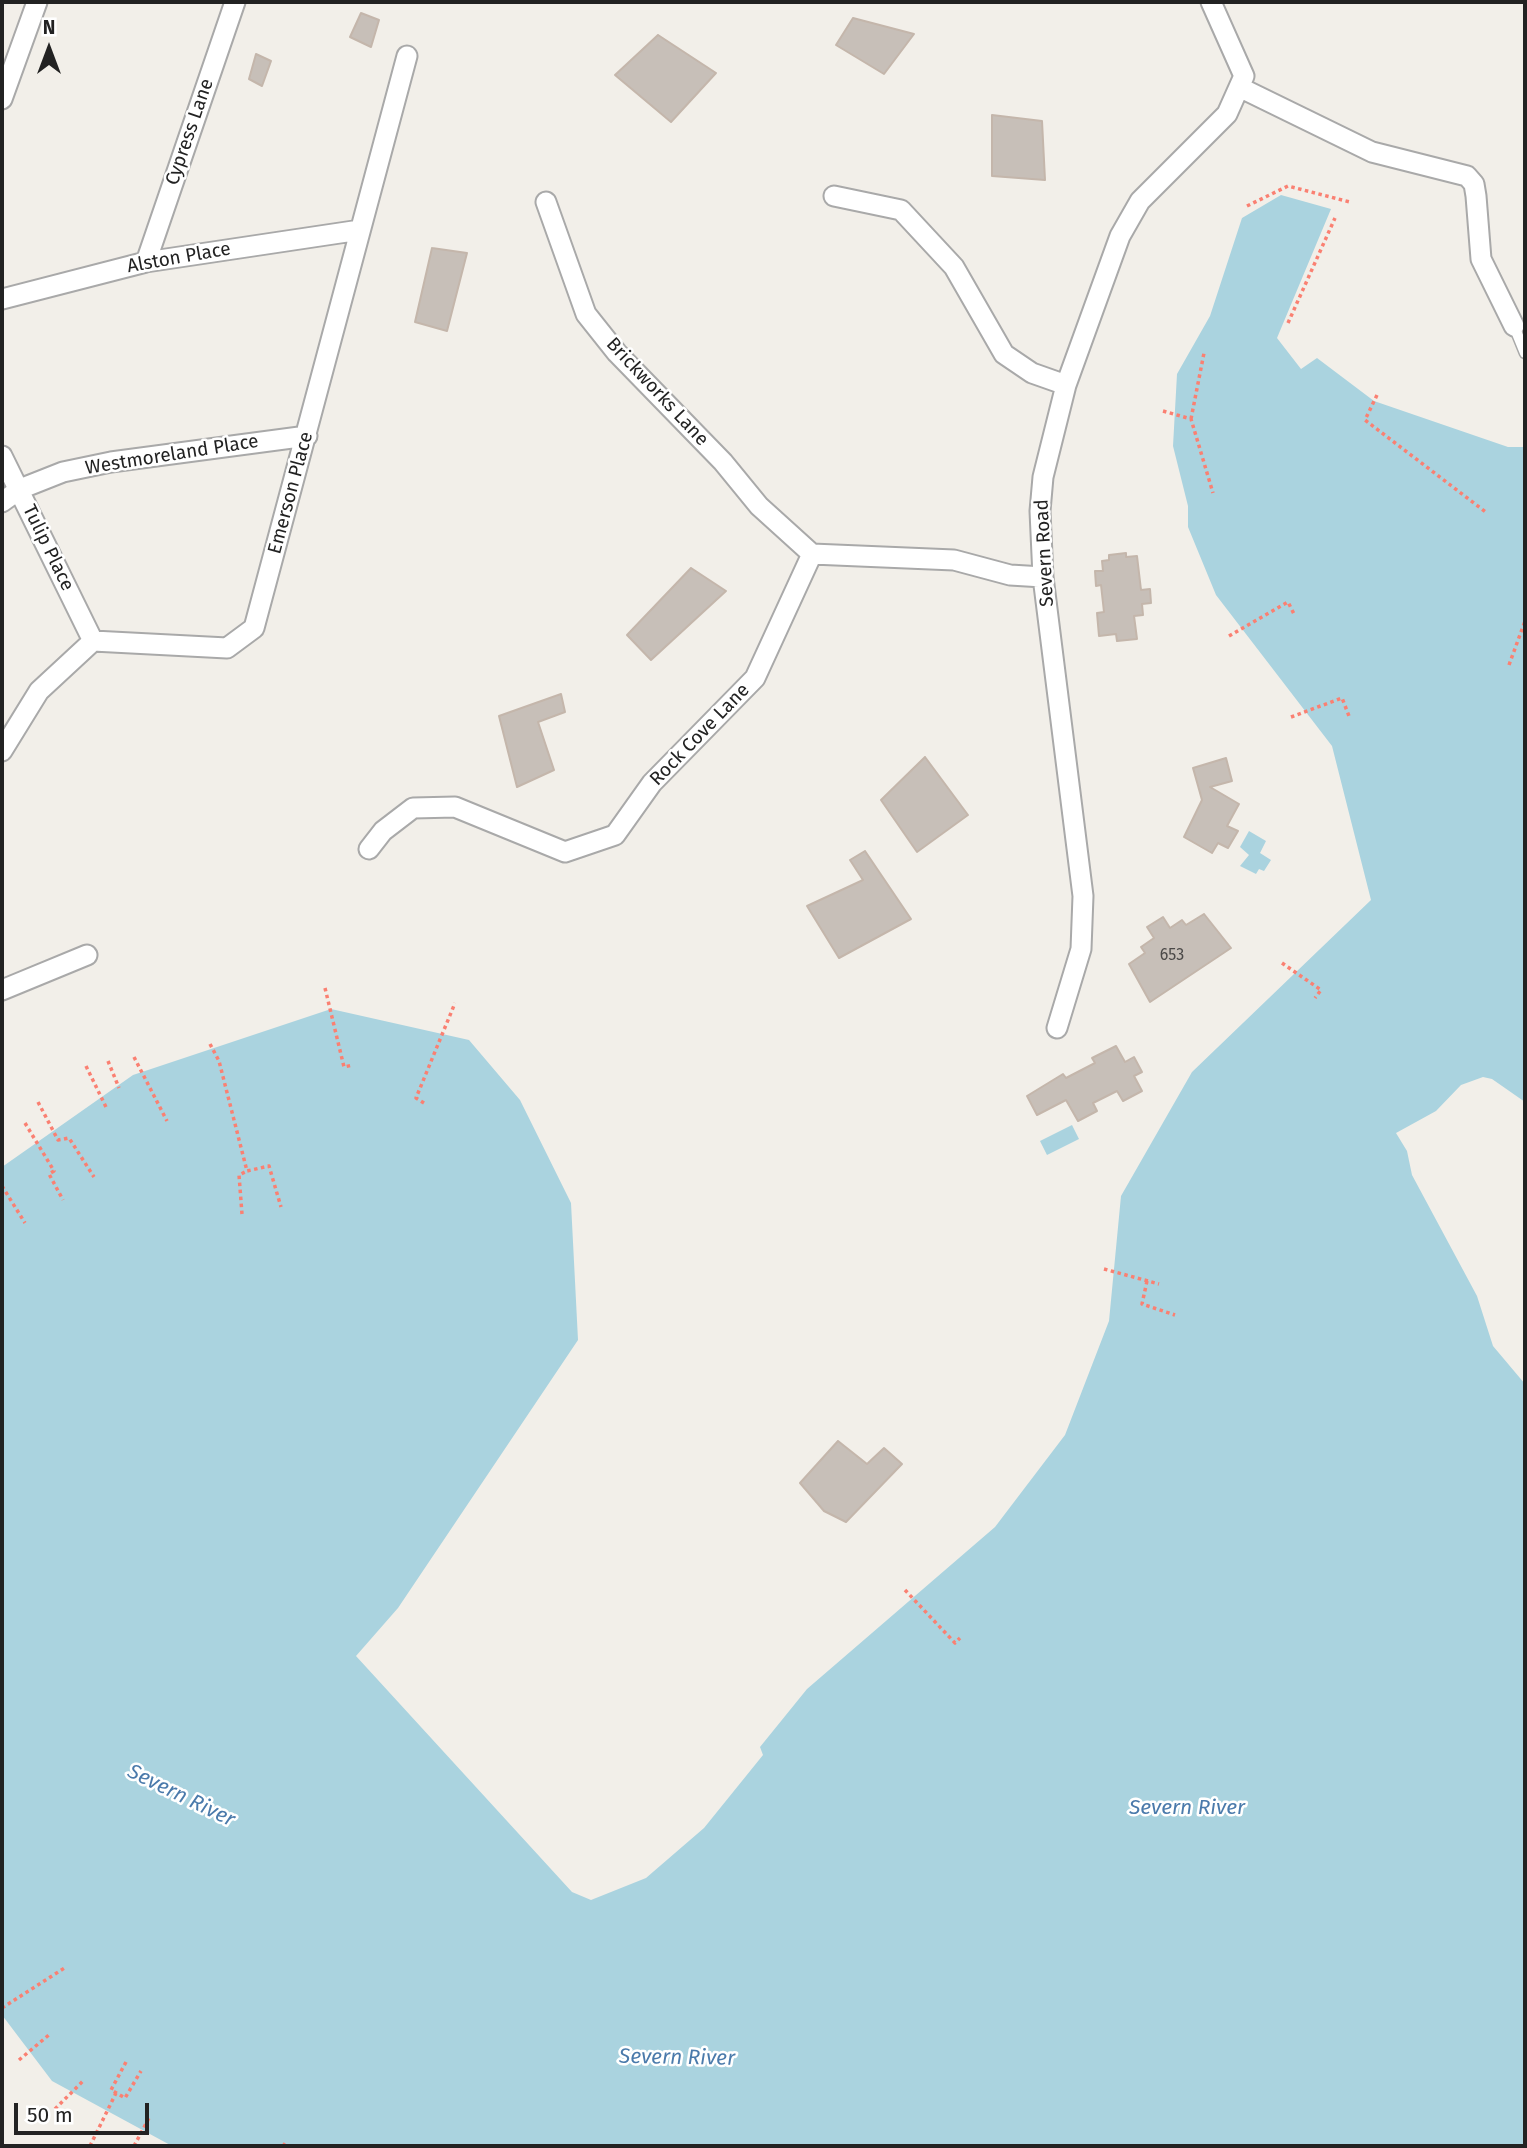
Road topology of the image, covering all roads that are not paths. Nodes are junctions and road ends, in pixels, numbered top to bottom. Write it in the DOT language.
graph roads {
  1 [pos="37,2"];
  2 [pos="235,2"];
  3 [pos="1210,2"];
  4 [pos="407,55"];
  5 [pos="1239,87"];
  6 [pos="2,99"];
  7 [pos="834,196"];
  8 [pos="546,202"];
  9 [pos="360,230"];
  10 [pos="146,261"];
  11 [pos="2,299"];
  12 [pos="1514,326"];
  13 [pos="1525,353"];
  14 [pos="1066,385"];
  15 [pos="307,436"];
  16 [pos="2,456"];
  17 [pos="20,489"];
  18 [pos="2,502"];
  19 [pos="812,554"];
  20 [pos="1043,577"];
  21 [pos="93,641"];
  22 [pos="2,751"];
  23 [pos="369,849"];
  24 [pos="87,955"];
  25 [pos="2,990"];
  26 [pos="1057,1028"];
  1 -- 6 [label="street"];
  2 -- 10 [label="street, Cypress Lane"];
  3 -- 5 [label="street"];
  4 -- 9 [label="street, Emerson Place"];
  5 -- 12 [label="street"];
  5 -- 14 [label="street, Severn Road"];
  7 -- 14 [label="street"];
  8 -- 19 [label="street, Brickworks Lane"];
  9 -- 10 [label="street, Alston Place"];
  9 -- 15 [label="street, Emerson Place"];
  10 -- 11 [label="street, Alston Place"];
  12 -- 13 [label="lane"];
  14 -- 20 [label="street, Severn Road"];
  15 -- 17 [label="street, Westmoreland Place"];
  15 -- 21 [label="street, Emerson Place"];
  16 -- 17 [label="street, Tulip Place"];
  17 -- 18 [label="street, Westmoreland Place"];
  17 -- 21 [label="street, Tulip Place"];
  19 -- 20 [label="street"];
  19 -- 23 [label="street, Rock Cove Lane"];
  20 -- 26 [label="street, Severn Road"];
  21 -- 22 [label="street"];
  24 -- 25 [label="street"];
}
